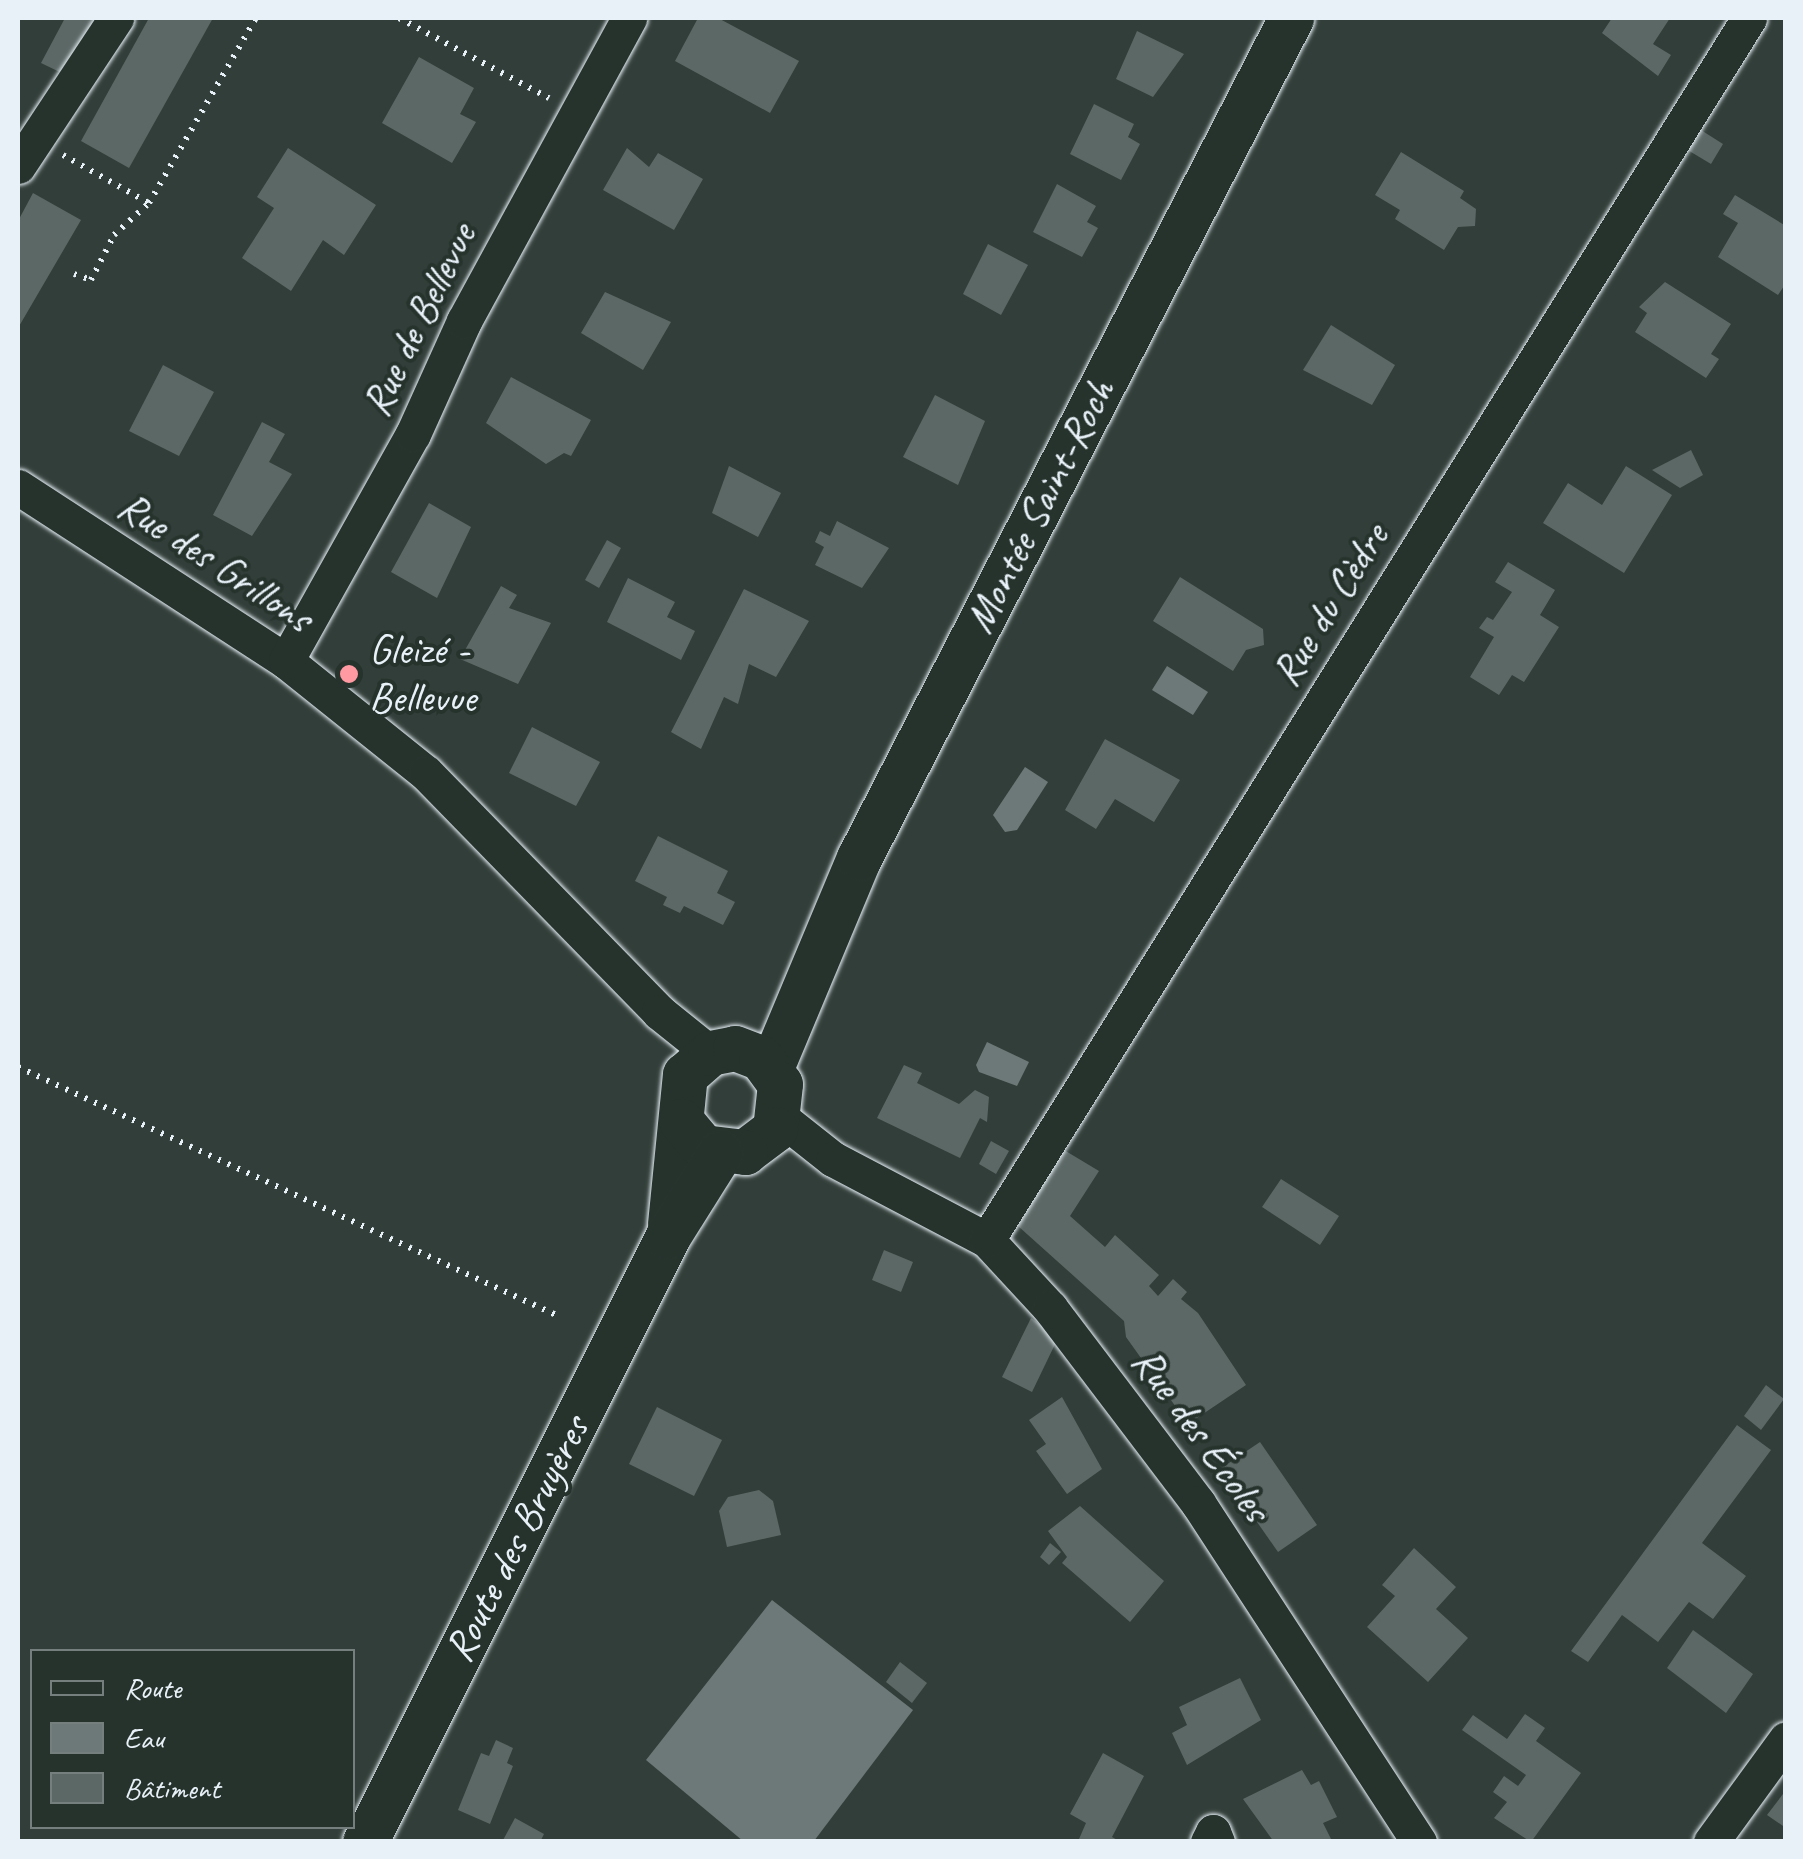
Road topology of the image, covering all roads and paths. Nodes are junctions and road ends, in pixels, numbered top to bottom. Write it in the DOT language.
graph roads {
  1 [pos="116,18"];
  2 [pos="256,18"];
  3 [pos="399,18"];
  4 [pos="629,18"];
  5 [pos="1291,18"];
  6 [pos="1749,18"];
  7 [pos="577,113"];
  8 [pos="25,142"];
  9 [pos="149,203"];
  10 [pos="74,274"];
  11 [pos="18,487"];
  12 [pos="286,661"];
  13 [pos="659,1012"];
  14 [pos="743,1057"];
  15 [pos="18,1067"];
  16 [pos="679,1106"];
  17 [pos="752,1139"];
  18 [pos="668,1236"];
  19 [pos="987,1240"];
  20 [pos="556,1315"];
  21 [pos="1786,1739"];
  22 [pos="365,1842"];
  23 [pos="1208,1842"];
  24 [pos="1218,1842"];
  25 [pos="1419,1842"];
  26 [pos="1711,1842"];
  1 -- 8 [label="street"];
  2 -- 9 [label="path"];
  3 -- 7 [label="path"];
  4 -- 7 [label="street, Rue de Bellevue"];
  5 -- 14 [label="main road, Montée Saint-Roch"];
  6 -- 19 [label="street, Rue du Cèdre"];
  7 -- 12 [label="street, Rue de Bellevue"];
  8 -- 9 [label="path"];
  9 -- 10 [label="path"];
  11 -- 12 [label="street, Rue des Grillons"];
  12 -- 13 [label="street, Rue des Grillons"];
  13 -- 14 [label="street, Rue des Grillons"];
  13 -- 16 [label="street"];
  14 -- 16 [label="main road"];
  14 -- 17 [label="main road"];
  15 -- 20 [label="path"];
  16 -- 17 [label="main road"];
  16 -- 18 [label="main road"];
  17 -- 18 [label="main road, Route des Bruyères"];
  17 -- 19 [label="street, Rue des Écoles"];
  18 -- 22 [label="main road, Route des Bruyères"];
  19 -- 25 [label="street, Rue des Écoles"];
  21 -- 26 [label="street"];
  23 -- 24 [label="street"];
}
